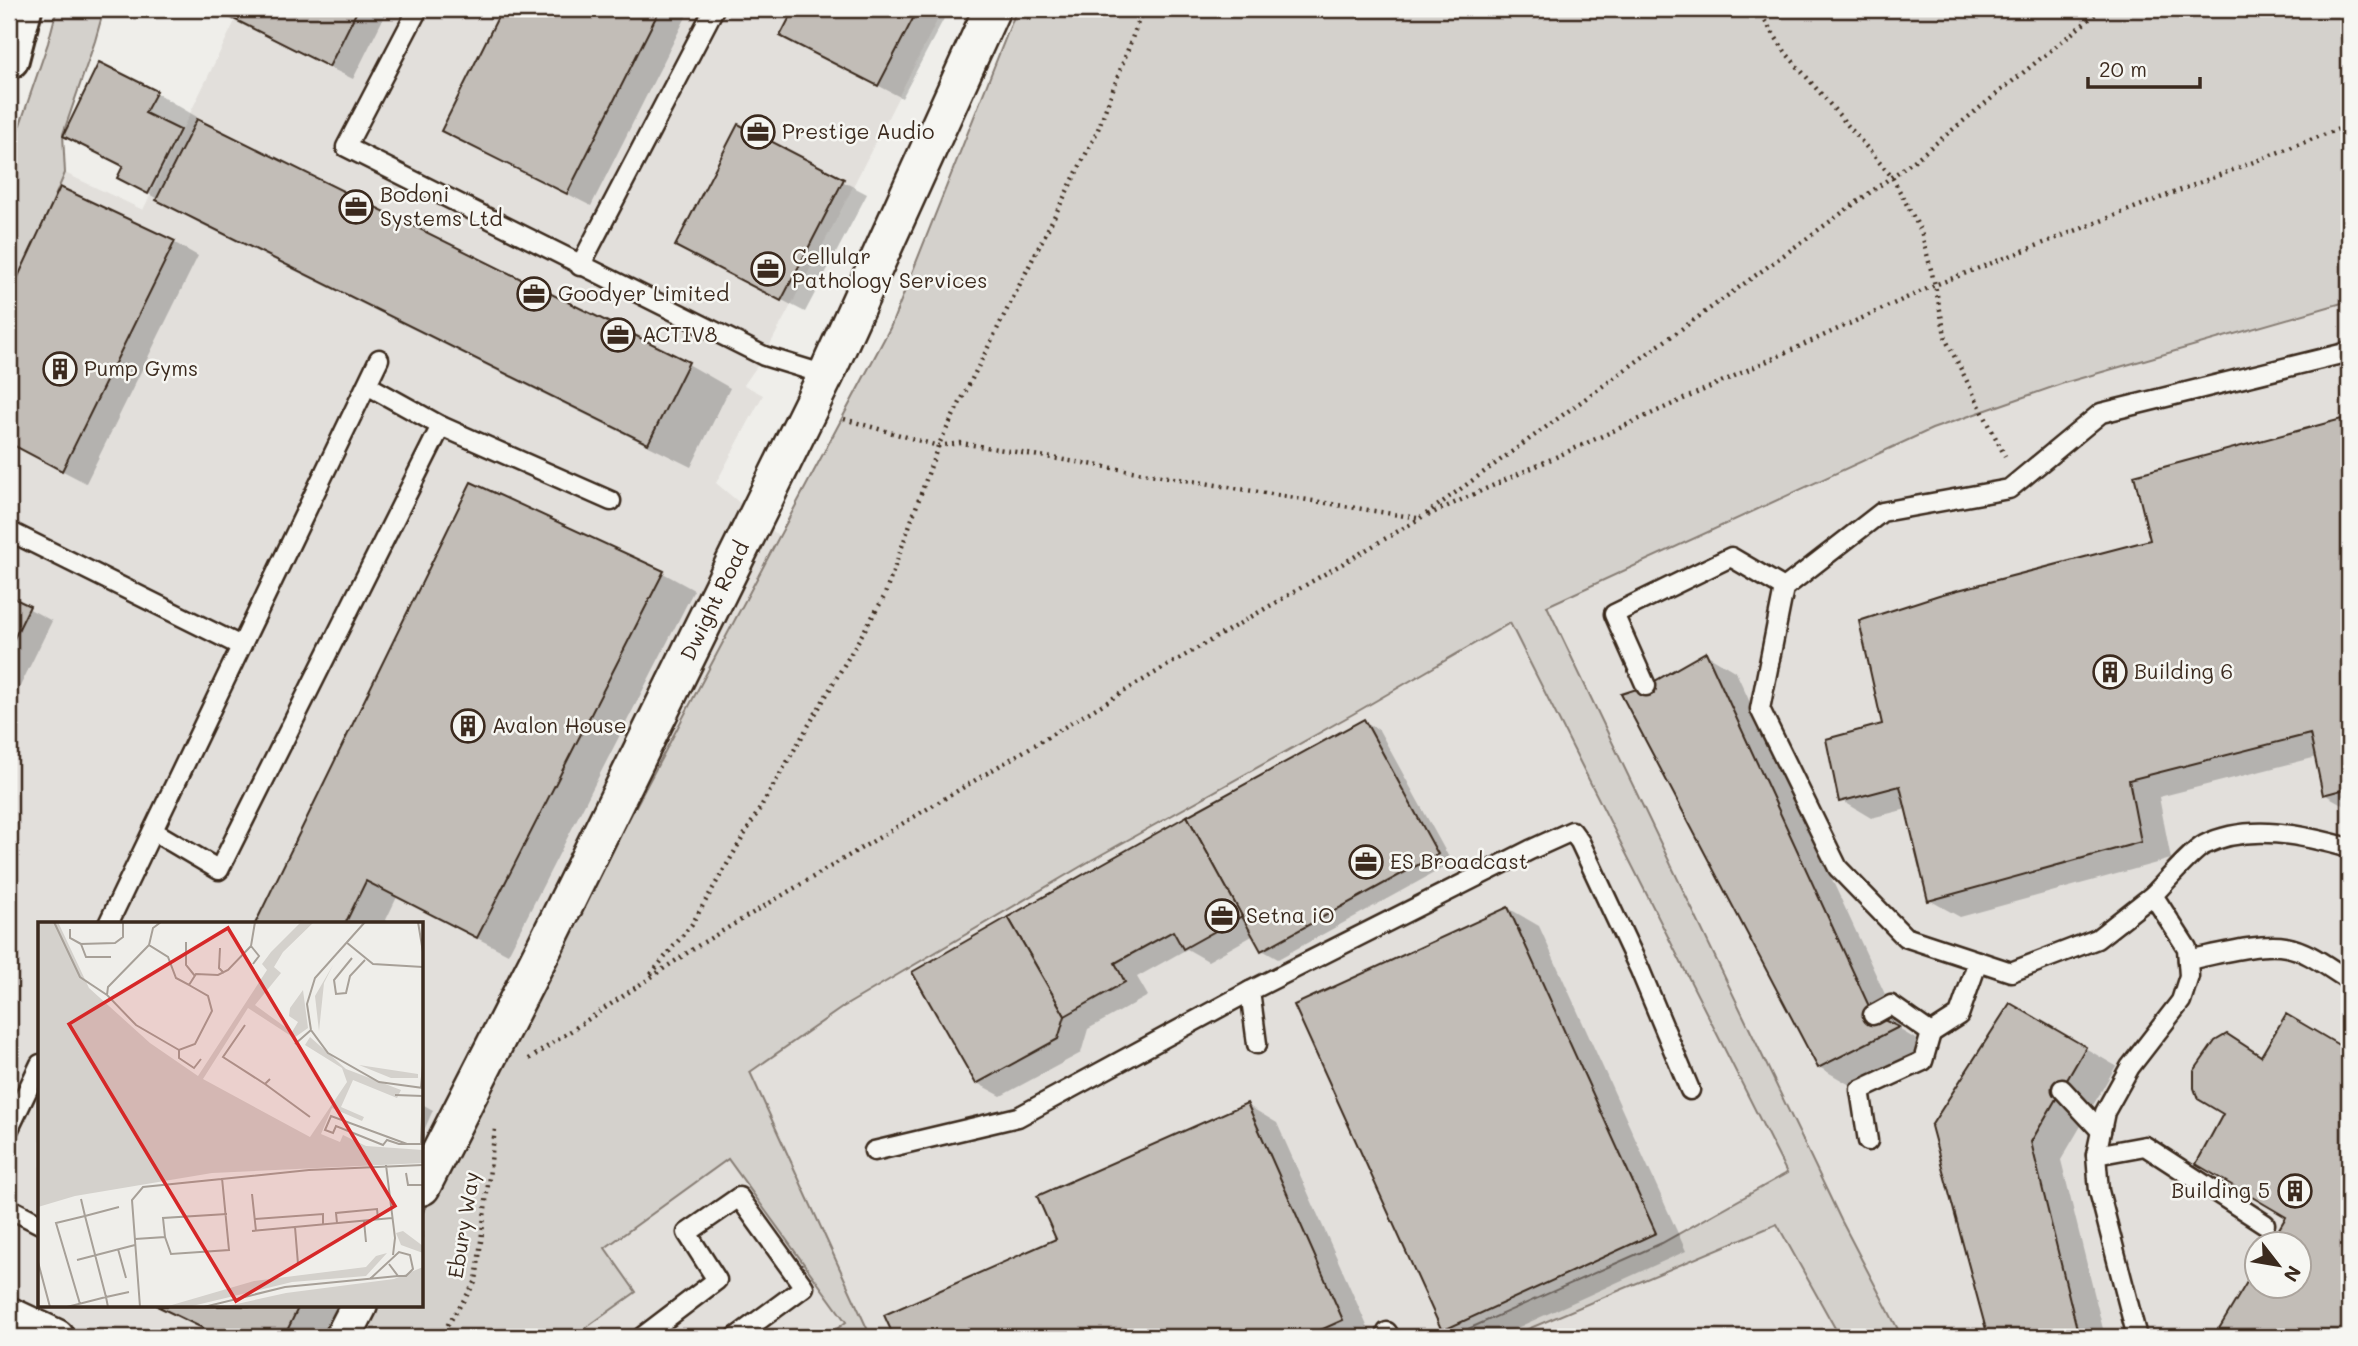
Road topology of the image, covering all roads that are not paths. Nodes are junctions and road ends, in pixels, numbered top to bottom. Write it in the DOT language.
graph roads {
  1 [pos="22,9"];
  2 [pos="418,9"];
  3 [pos="714,9"];
  4 [pos="992,9"];
  5 [pos="9,59"];
  6 [pos="580,266"];
  7 [pos="2349,352"];
  8 [pos="379,359"];
  9 [pos="826,375"];
  10 [pos="367,385"];
  11 [pos="441,426"];
  12 [pos="611,501"];
  13 [pos="9,531"];
  14 [pos="1784,588"];
  15 [pos="242,646"];
  16 [pos="1646,686"];
  17 [pos="153,831"];
  18 [pos="2349,848"];
  19 [pos="2153,895"];
  20 [pos="113,922"];
  21 [pos="2188,960"];
  22 [pos="1978,961"];
  23 [pos="2349,981"];
  24 [pos="1250,991"];
  25 [pos="1873,1015"];
  26 [pos="1931,1033"];
  27 [pos="1257,1044"];
  28 [pos="38,1067"];
  29 [pos="2062,1089"];
  30 [pos="1690,1090"];
  31 [pos="16,1095"];
  32 [pos="9,1129"];
  33 [pos="2101,1131"];
  34 [pos="1868,1140"];
  35 [pos="874,1151"];
  36 [pos="2096,1156"];
  37 [pos="424,1183"];
  38 [pos="9,1208"];
  39 [pos="38,1222"];
  40 [pos="2265,1224"];
  41 [pos="358,1308"];
  42 [pos="9,1315"];
  43 [pos="56,1337"];
  44 [pos="343,1337"];
  45 [pos="642,1337"];
  46 [pos="736,1337"];
  47 [pos="2137,1337"];
  1 -- 5 [label="main road"];
  2 -- 6 [label="lane"];
  3 -- 6 [label="lane"];
  4 -- 9 [label="street, Dwight Road"];
  6 -- 9 [label="lane"];
  7 -- 14 [label="lane"];
  8 -- 10 [label="lane"];
  9 -- 37 [label="street, Dwight Road"];
  10 -- 11 [label="lane"];
  10 -- 15 [label="lane"];
  11 -- 12 [label="lane"];
  11 -- 17 [label="lane"];
  13 -- 15 [label="lane"];
  14 -- 16 [label="lane"];
  14 -- 22 [label="lane"];
  15 -- 17 [label="lane"];
  17 -- 20 [label="lane"];
  18 -- 19 [label="lane"];
  19 -- 21 [label="lane"];
  19 -- 22 [label="lane"];
  21 -- 23 [label="lane"];
  21 -- 33 [label="lane"];
  22 -- 26 [label="lane"];
  24 -- 27 [label="lane"];
  24 -- 30 [label="lane"];
  24 -- 35 [label="lane"];
  25 -- 26 [label="lane"];
  26 -- 34 [label="lane"];
  28 -- 31 [label="lane"];
  29 -- 33 [label="lane"];
  31 -- 32 [label="lane"];
  33 -- 36 [label="lane"];
  36 -- 40 [label="lane"];
  36 -- 47 [label="lane"];
  38 -- 39 [label="lane"];
  41 -- 44 [label="street"];
  42 -- 43 [label="street"];
  45 -- 46 [label="lane"];
}
